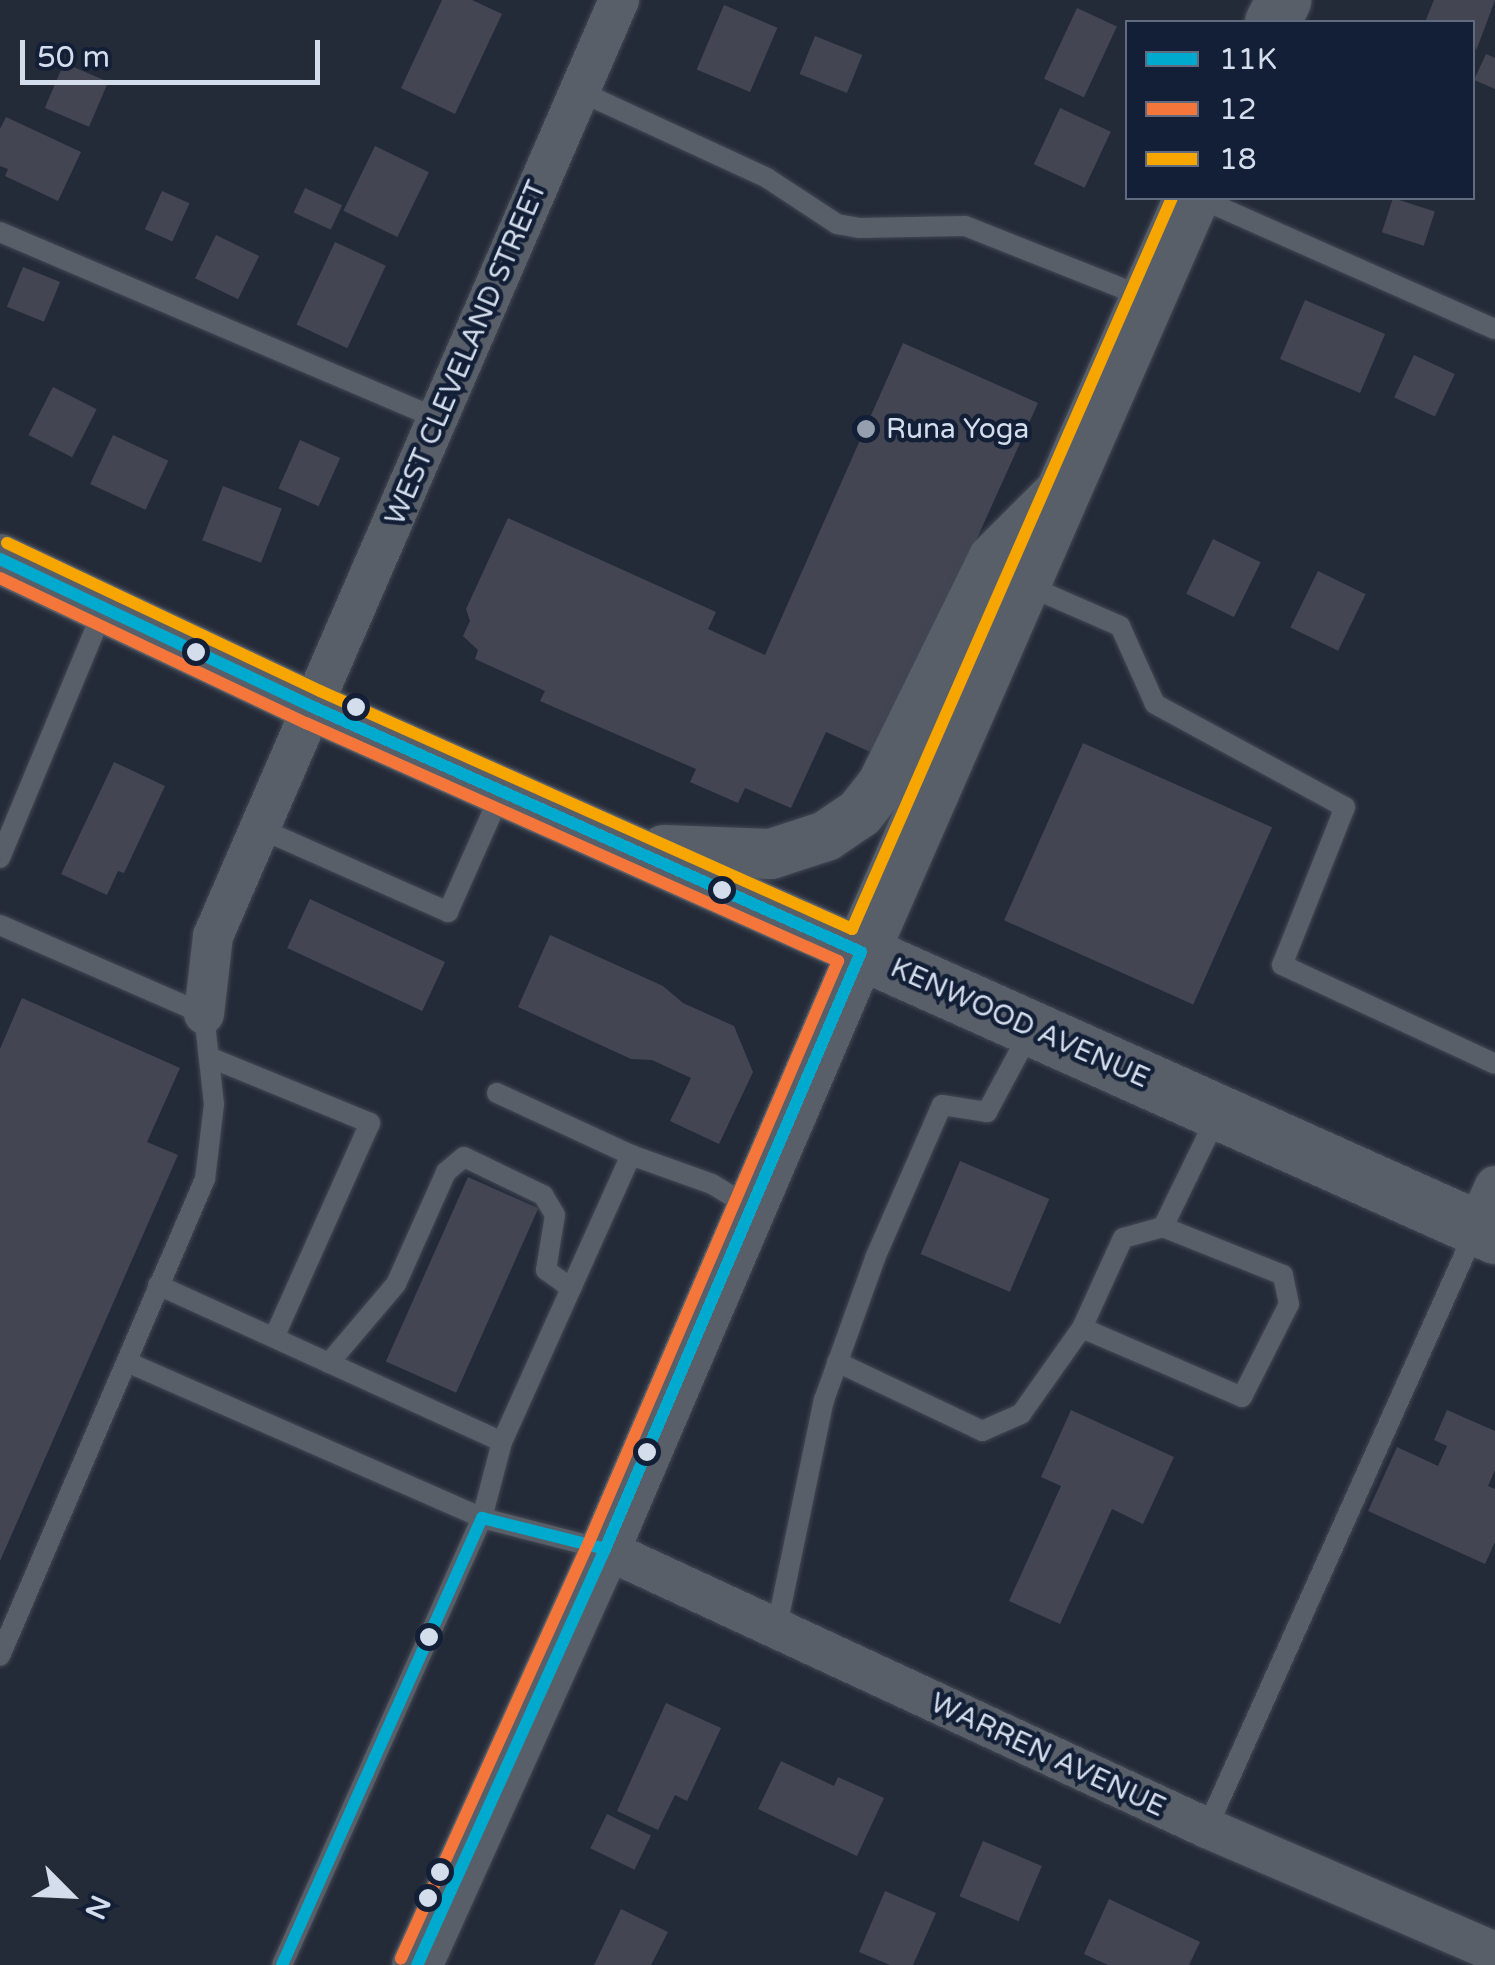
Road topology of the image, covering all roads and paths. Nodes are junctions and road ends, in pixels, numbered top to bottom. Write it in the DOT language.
graph roads {
  1 [pos="619,0"];
  2 [pos="579,91"];
  3 [pos="1194,200"];
  4 [pos="1200,200"];
  5 [pos="0,232"];
  6 [pos="1147,298"];
  7 [pos="1495,328"];
  8 [pos="437,418"];
  9 [pos="1064,488"];
  10 [pos="0,559"];
  11 [pos="1022,584"];
  12 [pos="104,608"];
  13 [pos="314,707"];
  14 [pos="502,792"];
  15 [pos="260,829"];
  16 [pos="628,847"];
  17 [pos="0,858"];
  18 [pos="0,926"];
  19 [pos="861,952"];
  20 [pos="204,1014"];
  21 [pos="1032,1028"];
  22 [pos="209,1057"];
  23 [pos="1495,1064"];
  24 [pos="497,1094"];
  25 [pos="1218,1112"];
  26 [pos="631,1155"];
  27 [pos="751,1208"];
  28 [pos="1489,1217"];
  29 [pos="1163,1226"];
  30 [pos="158,1286"];
  31 [pos="571,1288"];
  32 [pos="1082,1328"];
  33 [pos="274,1338"];
  34 [pos="127,1362"];
  35 [pos="838,1362"];
  36 [pos="330,1363"];
  37 [pos="502,1442"];
  38 [pos="482,1518"];
  39 [pos="605,1549"];
  40 [pos="776,1631"];
  41 [pos="0,1656"];
  42 [pos="1207,1828"];
  43 [pos="1495,1952"];
  44 [pos="282,1965"];
  45 [pos="417,1965"];
  1 -- 2 [label="street, WEST CLEVELAND STREET"];
  2 -- 6 [label="lane"];
  2 -- 8 [label="street, WEST CLEVELAND STREET"];
  3 -- 6 [label="main road"];
  4 -- 7 [label="lane"];
  5 -- 8 [label="lane"];
  6 -- 9 [label="main road"];
  8 -- 13 [label="street, WEST CLEVELAND STREET"];
  9 -- 11 [label="main road"];
  9 -- 16 [label="street"];
  10 -- 12 [label="street, KENWOOD AVENUE"];
  11 -- 19 [label="main road"];
  11 -- 23 [label="lane"];
  12 -- 13 [label="street, KENWOOD AVENUE"];
  12 -- 17 [label="lane"];
  13 -- 14 [label="street, KENWOOD AVENUE"];
  13 -- 15 [label="street, WEST CLEVELAND STREET"];
  14 -- 15 [label="lane"];
  14 -- 16 [label="street, KENWOOD AVENUE"];
  15 -- 20 [label="street, WEST CLEVELAND STREET"];
  16 -- 19 [label="street, KENWOOD AVENUE"];
  18 -- 20 [label="lane"];
  19 -- 21 [label="main road, KENWOOD AVENUE"];
  19 -- 27 [label="street"];
  20 -- 22 [label="lane"];
  21 -- 25 [label="main road, KENWOOD AVENUE"];
  21 -- 35 [label="lane"];
  22 -- 30 [label="lane"];
  22 -- 33 [label="lane"];
  24 -- 26 [label="lane"];
  25 -- 28 [label="main road, KENWOOD AVENUE"];
  25 -- 29 [label="lane"];
  26 -- 27 [label="lane"];
  26 -- 31 [label="lane"];
  27 -- 39 [label="street"];
  28 -- 42 [label="lane"];
  29 -- 32 [label="lane"];
  29 -- 32 [label="lane"];
  30 -- 33 [label="lane"];
  30 -- 34 [label="lane"];
  31 -- 36 [label="lane"];
  31 -- 37 [label="lane"];
  32 -- 35 [label="lane"];
  33 -- 36 [label="lane"];
  34 -- 38 [label="lane"];
  34 -- 41 [label="lane"];
  35 -- 40 [label="lane"];
  36 -- 37 [label="lane"];
  37 -- 38 [label="lane"];
  38 -- 39 [label="lane"];
  38 -- 44 [label="lane"];
  39 -- 40 [label="street, WARREN AVENUE"];
  39 -- 45 [label="street"];
  40 -- 42 [label="street, WARREN AVENUE"];
  42 -- 43 [label="street, WARREN AVENUE"];
}
